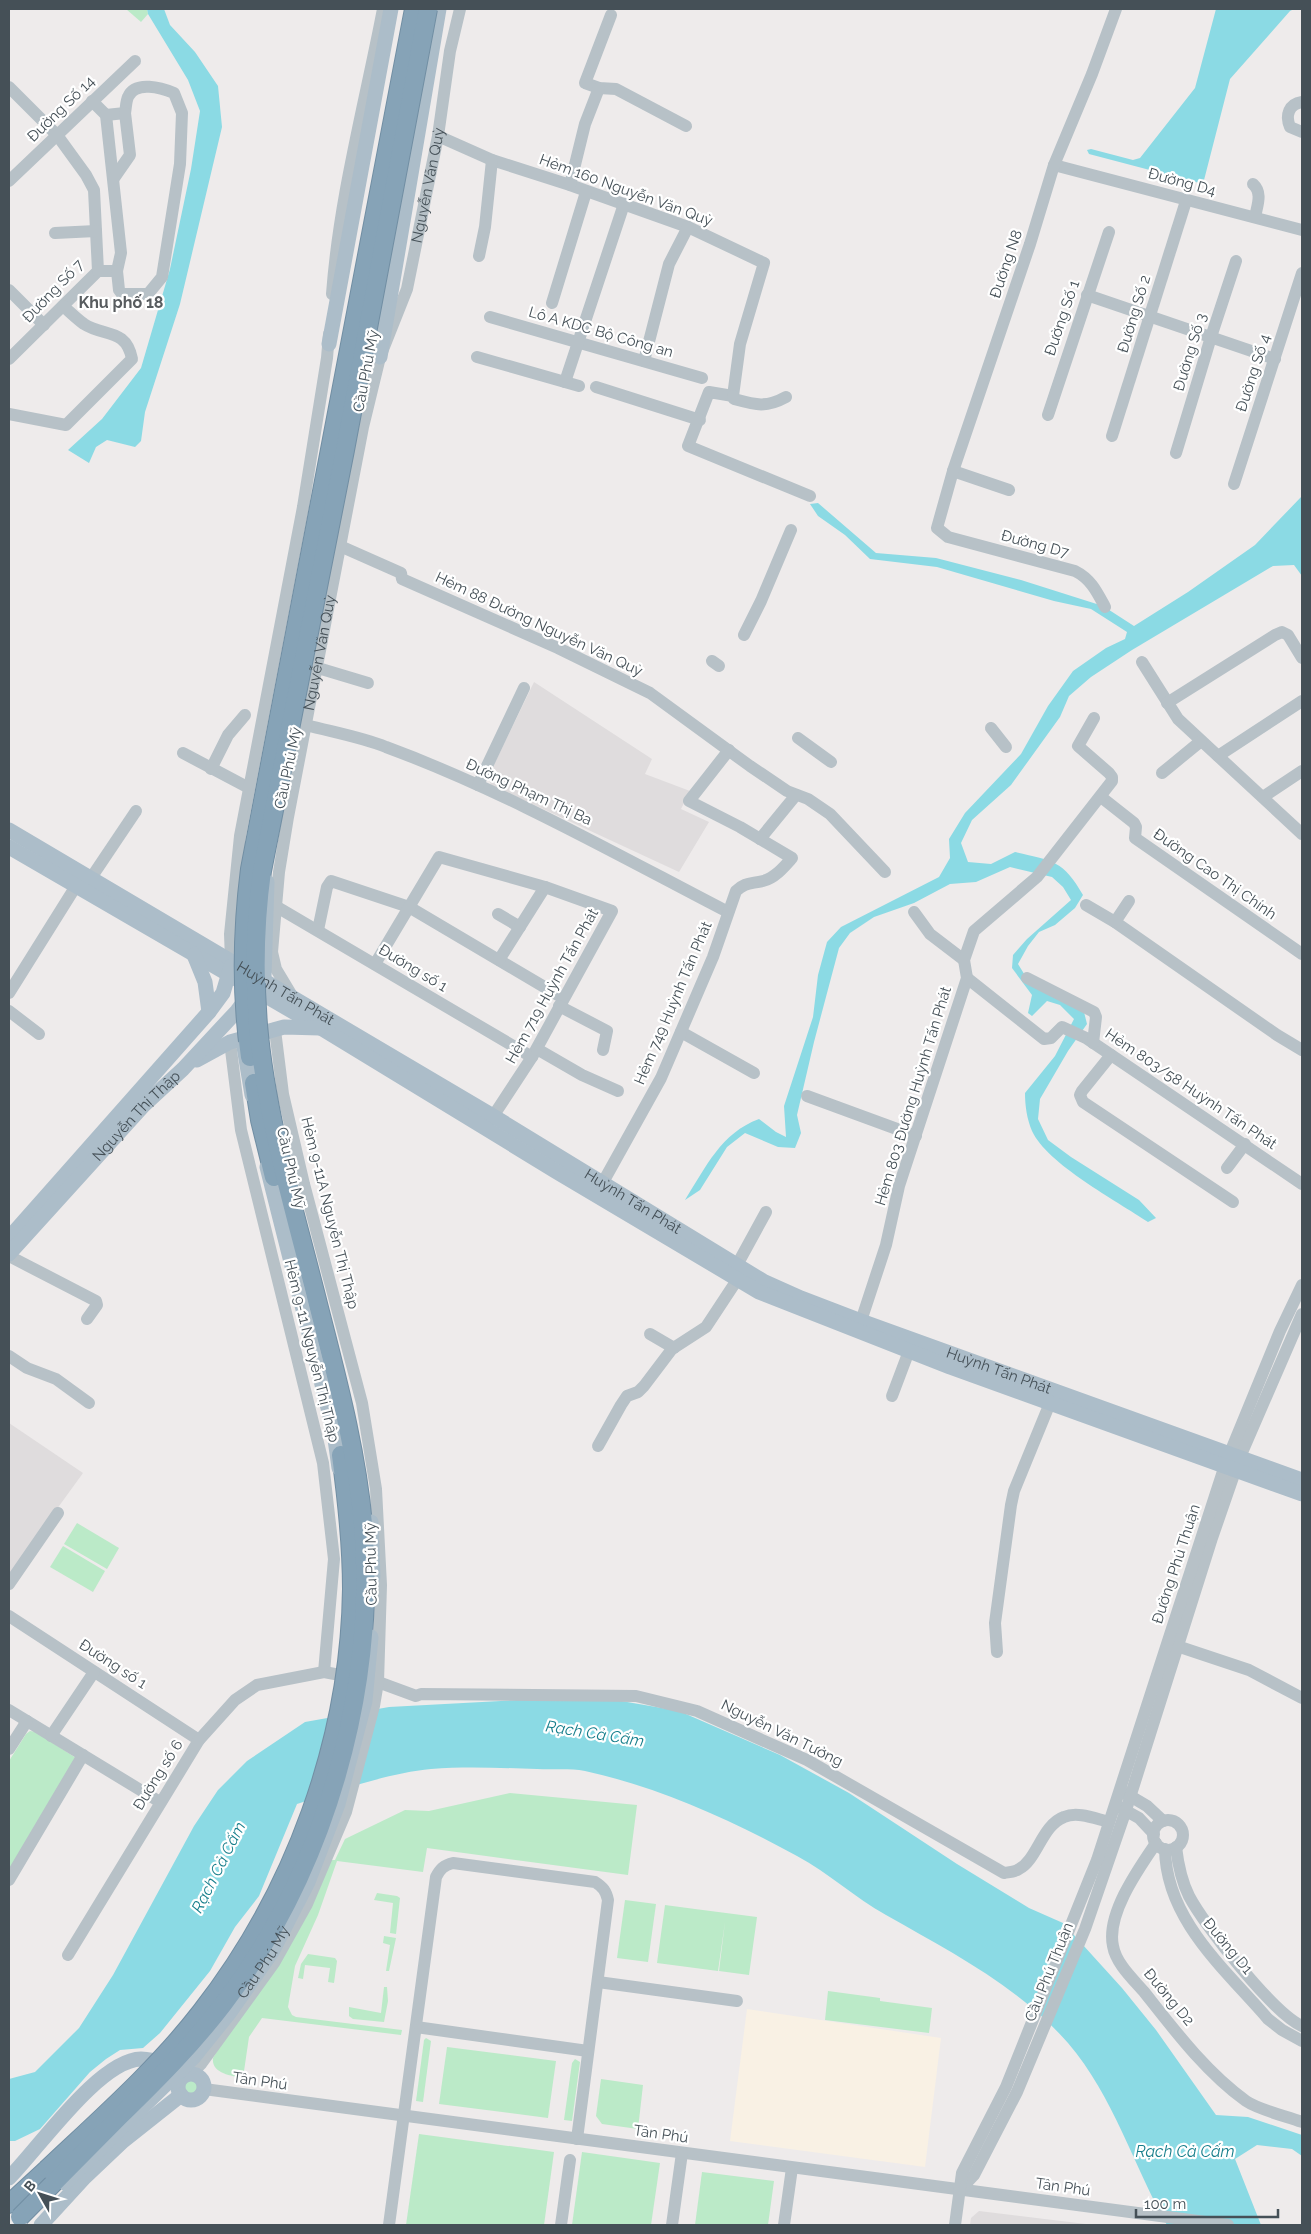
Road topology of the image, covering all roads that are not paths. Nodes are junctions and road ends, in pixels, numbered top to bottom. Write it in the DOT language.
graph roads {
  1 [pos="383,9"];
  2 [pos="391,9"];
  3 [pos="409,9"];
  4 [pos="414,9"];
  5 [pos="428,9"];
  6 [pos="438,9"];
  7 [pos="460,9"];
  8 [pos="1116,9"];
  9 [pos="612,16"];
  10 [pos="135,61"];
  11 [pos="9,87"];
  12 [pos="599,88"];
  13 [pos="92,101"];
  14 [pos="1302,102"];
  15 [pos="126,113"];
  16 [pos="106,115"];
  17 [pos="686,126"];
  18 [pos="1302,132"];
  19 [pos="57,135"];
  20 [pos="438,136"];
  21 [pos="492,160"];
  22 [pos="1054,165"];
  23 [pos="113,175"];
  24 [pos="9,181"];
  25 [pos="1253,184"];
  26 [pos="570,185"];
  27 [pos="94,190"];
  28 [pos="586,192"];
  29 [pos="1186,201"];
  30 [pos="117,204"];
  31 [pos="624,204"];
  32 [pos="1255,217"];
  33 [pos="688,227"];
  34 [pos="96,230"];
  35 [pos="1302,230"];
  36 [pos="1109,232"];
  37 [pos="55,233"];
  38 [pos="479,256"];
  39 [pos="1236,261"];
  40 [pos="98,271"];
  41 [pos="117,271"];
  42 [pos="1302,273"];
  43 [pos="9,290"];
  44 [pos="1087,295"];
  45 [pos="388,298"];
  46 [pos="552,303"];
  47 [pos="63,306"];
  48 [pos="1150,315"];
  49 [pos="490,317"];
  50 [pos="44,325"];
  51 [pos="1211,336"];
  52 [pos="578,342"];
  53 [pos="329,344"];
  54 [pos="11,353"];
  55 [pos="380,357"];
  56 [pos="477,357"];
  57 [pos="1275,359"];
  58 [pos="644,361"];
  59 [pos="702,378"];
  60 [pos="564,382"];
  61 [pos="579,386"];
  62 [pos="596,387"];
  63 [pos="733,396"];
  64 [pos="786,397"];
  65 [pos="9,414"];
  66 [pos="1048,415"];
  67 [pos="700,420"];
  68 [pos="1112,436"];
  69 [pos="1176,453"];
  70 [pos="953,471"];
  71 [pos="307,480"];
  72 [pos="1234,484"];
  73 [pos="352,487"];
  74 [pos="1009,490"];
  75 [pos="810,496"];
  76 [pos="791,530"];
  77 [pos="940,532"];
  78 [pos="340,546"];
  79 [pos="1105,607"];
  80 [pos="744,635"];
  81 [pos="1302,658"];
  82 [pos="1142,662"];
  83 [pos="318,668"];
  84 [pos="368,684"];
  85 [pos="524,688"];
  86 [pos="1302,700"];
  87 [pos="1167,703"];
  88 [pos="245,715"];
  89 [pos="1094,718"];
  90 [pos="306,726"];
  91 [pos="992,728"];
  92 [pos="798,738"];
  93 [pos="1201,741"];
  94 [pos="1006,746"];
  95 [pos="729,750"];
  96 [pos="183,753"];
  97 [pos="1218,756"];
  98 [pos="831,762"];
  99 [pos="211,769"];
  100 [pos="1162,774"];
  101 [pos="1300,775"];
  102 [pos="478,785"];
  103 [pos="249,788"];
  104 [pos="796,795"];
  105 [pos="1101,797"];
  106 [pos="1263,798"];
  107 [pos="136,811"];
  108 [pos="9,830"];
  109 [pos="1302,834"];
  110 [pos="760,839"];
  111 [pos="9,847"];
  112 [pos="885,872"];
  113 [pos="90,878"];
  114 [pos="76,886"];
  115 [pos="545,887"];
  116 [pos="1129,901"];
  117 [pos="1086,905"];
  118 [pos="126,907"];
  119 [pos="277,907"];
  120 [pos="409,907"];
  121 [pos="728,912"];
  122 [pos="914,912"];
  123 [pos="498,914"];
  124 [pos="1115,922"];
  125 [pos="520,927"];
  126 [pos="318,930"];
  127 [pos="230,934"];
  128 [pos="199,950"];
  129 [pos="272,952"];
  130 [pos="1302,954"];
  131 [pos="500,960"];
  132 [pos="964,960"];
  133 [pos="375,964"];
  134 [pos="230,968"];
  135 [pos="967,978"];
  136 [pos="1027,978"];
  137 [pos="257,983"];
  138 [pos="9,993"];
  139 [pos="294,999"];
  140 [pos="561,1002"];
  141 [pos="9,1012"];
  142 [pos="209,1012"];
  143 [pos="324,1023"];
  144 [pos="275,1030"];
  145 [pos="681,1032"];
  146 [pos="39,1034"];
  147 [pos="1089,1040"];
  148 [pos="230,1042"];
  149 [pos="603,1050"];
  150 [pos="1302,1050"];
  151 [pos="535,1053"];
  152 [pos="1112,1055"];
  153 [pos="183,1069"];
  154 [pos="156,1072"];
  155 [pos="754,1073"];
  156 [pos="167,1082"];
  157 [pos="618,1091"];
  158 [pos="807,1096"];
  159 [pos="490,1122"];
  160 [pos="916,1136"];
  161 [pos="1245,1144"];
  162 [pos="1227,1168"];
  163 [pos="602,1184"];
  164 [pos="1302,1184"];
  165 [pos="1233,1202"];
  166 [pos="622,1204"];
  167 [pos="766,1212"];
  168 [pos="9,1238"];
  169 [pos="9,1255"];
  170 [pos="737,1272"];
  171 [pos="1302,1284"];
  172 [pos="1302,1314"];
  173 [pos="87,1319"];
  174 [pos="867,1327"];
  175 [pos="650,1334"];
  176 [pos="674,1348"];
  177 [pos="909,1351"];
  178 [pos="9,1356"];
  179 [pos="892,1396"];
  180 [pos="1050,1396"];
  181 [pos="89,1403"];
  182 [pos="598,1446"];
  183 [pos="1233,1461"];
  184 [pos="1302,1480"];
  185 [pos="1302,1494"];
  186 [pos="58,1513"];
  187 [pos="9,1584"];
  188 [pos="9,1616"];
  189 [pos="1177,1646"];
  190 [pos="997,1652"];
  191 [pos="94,1672"];
  192 [pos="324,1672"];
  193 [pos="383,1684"];
  194 [pos="1302,1698"];
  195 [pos="9,1710"];
  196 [pos="26,1721"];
  197 [pos="51,1736"];
  198 [pos="199,1740"];
  199 [pos="9,1749"];
  200 [pos="83,1755"];
  201 [pos="1125,1793"];
  202 [pos="160,1802"];
  203 [pos="1120,1807"];
  204 [pos="1163,1821"];
  205 [pos="1110,1822"];
  206 [pos="1163,1843"];
  207 [pos="1103,1862"];
  208 [pos="9,1880"];
  209 [pos="68,1955"];
  210 [pos="598,1982"];
  211 [pos="737,2001"];
  212 [pos="1302,2026"];
  213 [pos="416,2027"];
  214 [pos="1302,2041"];
  215 [pos="588,2052"];
  216 [pos="187,2076"];
  217 [pos="204,2089"];
  218 [pos="181,2095"];
  219 [pos="403,2116"];
  220 [pos="1302,2122"];
  221 [pos="577,2139"];
  222 [pos="682,2154"];
  223 [pos="570,2160"];
  224 [pos="45,2167"];
  225 [pos="792,2168"];
  226 [pos="9,2178"];
  227 [pos="960,2190"];
  228 [pos="9,2196"];
  229 [pos="13,2215"];
  230 [pos="41,2225"];
  231 [pos="389,2225"];
  232 [pos="561,2225"];
  233 [pos="672,2225"];
  234 [pos="784,2225"];
  235 [pos="955,2225"];
  236 [pos="1228,2225"];
  1 -- 53 [label="street"];
  2 -- 53 [label="main road"];
  3 -- 224 [label="main road, Cầu Phú Mỹ, bridge"];
  4 -- 224 [label="highway, Cầu Phú Mỹ, bridge"];
  5 -- 229 [label="highway, Cầu Phú Mỹ, bridge"];
  6 -- 45 [label="main road, Cầu Phú Mỹ"];
  6 -- 229 [label="main road, Cầu Phú Mỹ, bridge"];
  7 -- 20 [label="street, Nguyễn Văn Quỳ"];
  8 -- 22 [label="street, Đường N8"];
  9 -- 12 [label="street"];
  10 -- 13 [label="street, Đường Số 14"];
  11 -- 19 [label="street, Đường Số 7"];
  12 -- 17 [label="street"];
  12 -- 26 [label="street"];
  13 -- 16 [label="street"];
  13 -- 19 [label="street, Đường Số 14"];
  14 -- 18 [label="street"];
  15 -- 16 [label="street"];
  15 -- 23 [label="street"];
  15 -- 41 [label="street"];
  16 -- 23 [label="street"];
  19 -- 24 [label="street, Đường Số 14"];
  19 -- 27 [label="street, Đường Số 7"];
  20 -- 21 [label="street, Hẻm 160 Nguyễn Văn Quỳ"];
  20 -- 55 [label="street, Nguyễn Văn Quỳ"];
  21 -- 26 [label="street, Hẻm 160 Nguyễn Văn Quỳ"];
  21 -- 38 [label="street"];
  22 -- 29 [label="street, Đường D4"];
  22 -- 70 [label="street, Đường N8"];
  23 -- 27 [label="street"];
  23 -- 30 [label="street"];
  25 -- 32 [label="street"];
  26 -- 28 [label="street, Hẻm 160 Nguyễn Văn Quỳ"];
  27 -- 30 [label="street"];
  27 -- 34 [label="street, Đường Số 7"];
  28 -- 31 [label="street, Hẻm 160 Nguyễn Văn Quỳ"];
  28 -- 46 [label="street"];
  29 -- 32 [label="street, Đường D4"];
  29 -- 48 [label="street, Đường Số 2"];
  30 -- 41 [label="street"];
  31 -- 33 [label="street, Hẻm 160 Nguyễn Văn Quỳ"];
  31 -- 52 [label="street"];
  32 -- 35 [label="street, Đường D4"];
  33 -- 58 [label="street"];
  33 -- 63 [label="street, Hẻm 160 Nguyễn Văn Quỳ"];
  34 -- 37 [label="street"];
  34 -- 40 [label="street, Đường Số 7"];
  36 -- 44 [label="street, Đường Số 1"];
  39 -- 51 [label="street, Đường Số 3"];
  40 -- 41 [label="street"];
  40 -- 47 [label="street, Đường Số 7"];
  42 -- 57 [label="street, Đường Số 4"];
  43 -- 50 [label="street"];
  44 -- 48 [label="street"];
  44 -- 66 [label="street, Đường Số 1"];
  45 -- 55 [label="main road, Nguyễn Văn Quỳ"];
  47 -- 50 [label="street, Đường Số 7"];
  47 -- 65 [label="street"];
  48 -- 51 [label="street"];
  48 -- 68 [label="street, Đường Số 2"];
  49 -- 52 [label="street, Lô A KDC Bộ Công an"];
  50 -- 54 [label="street, Đường Số 7"];
  51 -- 57 [label="street"];
  51 -- 69 [label="street, Đường Số 3"];
  52 -- 58 [label="street, Lô A KDC Bộ Công an"];
  52 -- 60 [label="street"];
  53 -- 71 [label="street"];
  55 -- 73 [label="street, Nguyễn Văn Quỳ"];
  56 -- 60 [label="street"];
  57 -- 72 [label="street, Đường Số 4"];
  58 -- 59 [label="street, Lô A KDC Bộ Công an"];
  60 -- 61 [label="street"];
  62 -- 67 [label="street"];
  63 -- 64 [label="street"];
  63 -- 67 [label="street"];
  67 -- 75 [label="street"];
  70 -- 74 [label="street"];
  70 -- 77 [label="street, Đường N8"];
  71 -- 73 [label="street"];
  71 -- 103 [label="street"];
  73 -- 78 [label="street, Nguyễn Văn Quỳ"];
  76 -- 80 [label="street"];
  77 -- 79 [label="street, Đường D7"];
  78 -- 83 [label="street, Nguyễn Văn Quỳ"];
  78 -- 95 [label="street, Hẻm 88 Đường Nguyễn Văn Quỳ"];
  81 -- 87 [label="street"];
  82 -- 87 [label="street"];
  83 -- 84 [label="street"];
  83 -- 90 [label="street, Nguyễn Văn Quỳ"];
  85 -- 102 [label="street"];
  86 -- 97 [label="street"];
  87 -- 93 [label="street"];
  88 -- 99 [label="street"];
  89 -- 105 [label="street, Hẻm 803 Đường Huỳnh Tấn Phát"];
  90 -- 102 [label="street, Đường Phạm Thị Ba"];
  90 -- 119 [label="street, Nguyễn Văn Quỳ"];
  91 -- 94 [label="street"];
  92 -- 98 [label="street"];
  93 -- 97 [label="street"];
  93 -- 100 [label="street"];
  95 -- 104 [label="street, Hẻm 88 Đường Nguyễn Văn Quỳ"];
  95 -- 110 [label="street"];
  96 -- 99 [label="street"];
  97 -- 106 [label="street"];
  99 -- 103 [label="street"];
  101 -- 106 [label="street"];
  102 -- 121 [label="street, Đường Phạm Thị Ba"];
  103 -- 127 [label="street"];
  104 -- 110 [label="street"];
  104 -- 112 [label="street, Hẻm 88 Đường Nguyễn Văn Quỳ"];
  105 -- 130 [label="street, Đường Cao Thị Chính"];
  105 -- 132 [label="street, Hẻm 803 Đường Huỳnh Tấn Phát"];
  106 -- 109 [label="street"];
  107 -- 113 [label="street"];
  108 -- 113 [label="main road, Huỳnh Tấn Phát"];
  110 -- 121 [label="street, Hẻm 749 Huỳnh Tấn Phát"];
  111 -- 114 [label="main road, Huỳnh Tấn Phát"];
  113 -- 118 [label="main road, Huỳnh Tấn Phát"];
  114 -- 118 [label="main road, Huỳnh Tấn Phát"];
  114 -- 138 [label="street"];
  115 -- 120 [label="street, Hẻm 719 Huỳnh Tấn Phát"];
  115 -- 125 [label="street"];
  115 -- 140 [label="street, Hẻm 719 Huỳnh Tấn Phát"];
  116 -- 124 [label="street"];
  117 -- 124 [label="street"];
  118 -- 128 [label="main road, Huỳnh Tấn Phát"];
  119 -- 126 [label="street, Đường số 1"];
  119 -- 129 [label="street, Nguyễn Văn Quỳ"];
  120 -- 126 [label="street"];
  120 -- 131 [label="street"];
  120 -- 133 [label="street"];
  121 -- 145 [label="street, Hẻm 749 Huỳnh Tấn Phát"];
  122 -- 132 [label="street"];
  123 -- 125 [label="street"];
  124 -- 150 [label="street"];
  125 -- 131 [label="street"];
  126 -- 133 [label="street, Đường số 1"];
  127 -- 128 [label="street"];
  127 -- 134 [label="street"];
  128 -- 134 [label="main road, Huỳnh Tấn Phát"];
  128 -- 142 [label="main road"];
  129 -- 137 [label="street, Nguyễn Văn Quỳ"];
  129 -- 139 [label="street"];
  131 -- 140 [label="street"];
  132 -- 135 [label="street, Hẻm 803 Đường Huỳnh Tấn Phát"];
  133 -- 151 [label="street, Đường số 1"];
  134 -- 137 [label="main road, Huỳnh Tấn Phát"];
  134 -- 142 [label="main road, Nguyễn Thị Thập"];
  135 -- 147 [label="street, Hẻm 803/58 Huỳnh Tấn Phát"];
  135 -- 160 [label="street, Hẻm 803 Đường Huỳnh Tấn Phát"];
  136 -- 147 [label="street"];
  137 -- 139 [label="main road, Huỳnh Tấn Phát"];
  137 -- 143 [label="main road, Huỳnh Tấn Phát"];
  137 -- 153 [label="main road, Nguyễn Thị Thập"];
  139 -- 143 [label="main road, Huỳnh Tấn Phát"];
  140 -- 149 [label="street"];
  140 -- 151 [label="street, Hẻm 719 Huỳnh Tấn Phát"];
  141 -- 146 [label="street"];
  142 -- 154 [label="main road, Nguyễn Thị Thập"];
  143 -- 144 [label="main road"];
  143 -- 159 [label="main road, Huỳnh Tấn Phát"];
  144 -- 148 [label="main road"];
  144 -- 193 [label="street, Hẻm 9-11A Nguyễn Thị Thập"];
  145 -- 155 [label="street"];
  145 -- 163 [label="street, Hẻm 749 Huỳnh Tấn Phát"];
  147 -- 152 [label="street, Hẻm 803/58 Huỳnh Tấn Phát"];
  148 -- 153 [label="main road"];
  148 -- 192 [label="street, Hẻm 9-11 Nguyễn Thị Thập"];
  151 -- 157 [label="street, Đường số 1"];
  151 -- 159 [label="street, Hẻm 719 Huỳnh Tấn Phát"];
  152 -- 161 [label="street, Hẻm 803/58 Huỳnh Tấn Phát"];
  152 -- 165 [label="street"];
  153 -- 156 [label="main road, Nguyễn Thị Thập"];
  154 -- 156 [label="main road"];
  154 -- 168 [label="main road, Nguyễn Thị Thập"];
  156 -- 169 [label="main road, Nguyễn Thị Thập"];
  158 -- 160 [label="street"];
  159 -- 163 [label="main road, Huỳnh Tấn Phát"];
  159 -- 166 [label="main road, Huỳnh Tấn Phát"];
  160 -- 174 [label="street, Hẻm 803 Đường Huỳnh Tấn Phát"];
  161 -- 162 [label="street"];
  161 -- 164 [label="street, Hẻm 803/58 Huỳnh Tấn Phát"];
  163 -- 166 [label="main road, Huỳnh Tấn Phát"];
  166 -- 170 [label="main road, Huỳnh Tấn Phát"];
  167 -- 170 [label="street"];
  169 -- 173 [label="street"];
  170 -- 174 [label="main road, Huỳnh Tấn Phát"];
  170 -- 176 [label="street"];
  171 -- 183 [label="street, Đường Phú Thuận"];
  172 -- 183 [label="street, Đường Phú Thuận"];
  174 -- 177 [label="main road, Huỳnh Tấn Phát"];
  174 -- 180 [label="main road, Huỳnh Tấn Phát"];
  175 -- 176 [label="street"];
  176 -- 182 [label="street"];
  177 -- 179 [label="street"];
  177 -- 180 [label="main road, Huỳnh Tấn Phát"];
  178 -- 181 [label="street"];
  180 -- 183 [label="main road, Huỳnh Tấn Phát"];
  180 -- 190 [label="street"];
  183 -- 184 [label="main road, Huỳnh Tấn Phát"];
  183 -- 185 [label="main road, Huỳnh Tấn Phát"];
  183 -- 189 [label="street, Đường Phú Thuận"];
  183 -- 201 [label="street, Đường Phú Thuận"];
  186 -- 187 [label="street"];
  188 -- 191 [label="street, Đường số 1"];
  189 -- 194 [label="street"];
  189 -- 201 [label="street, Đường Phú Thuận"];
  191 -- 197 [label="street"];
  191 -- 198 [label="street, Đường số 1"];
  192 -- 193 [label="street, Nguyễn Văn Tưởng"];
  192 -- 198 [label="street, Đường số 6"];
  193 -- 205 [label="street, Nguyễn Văn Tưởng"];
  193 -- 216 [label="street, Hẻm 9-11A Nguyễn Thị Thập"];
  195 -- 196 [label="street"];
  196 -- 197 [label="street"];
  196 -- 199 [label="street"];
  197 -- 200 [label="street"];
  198 -- 202 [label="street, Đường số 6"];
  200 -- 202 [label="street"];
  200 -- 208 [label="street"];
  201 -- 203 [label="street, Đường Phú Thuận"];
  201 -- 204 [label="street"];
  202 -- 209 [label="street, Đường số 6"];
  203 -- 205 [label="street, Đường Phú Thuận"];
  203 -- 206 [label="street"];
  203 -- 207 [label="street, Đường Phú Thuận"];
  204 -- 206 [label="street"];
  204 -- 206 [label="street"];
  205 -- 207 [label="street, Đường Phú Thuận"];
  206 -- 212 [label="street, Đường D1"];
  206 -- 214 [label="street, Đường D1"];
  206 -- 220 [label="street, Đường D2"];
  207 -- 227 [label="street, Cầu Phú Thuận"];
  210 -- 211 [label="street"];
  210 -- 213 [label="street"];
  210 -- 215 [label="street"];
  213 -- 215 [label="street"];
  213 -- 219 [label="street"];
  215 -- 221 [label="street"];
  216 -- 217 [label="main road"];
  216 -- 218 [label="main road"];
  216 -- 226 [label="main road"];
  217 -- 218 [label="main road"];
  217 -- 219 [label="street, Tân Phú"];
  218 -- 230 [label="main road"];
  219 -- 221 [label="street, Tân Phú"];
  219 -- 231 [label="street"];
  221 -- 222 [label="street, Tân Phú"];
  222 -- 225 [label="street, Tân Phú"];
  222 -- 233 [label="street"];
  223 -- 232 [label="street"];
  224 -- 228 [label="main road, Cầu Phú Mỹ"];
  224 -- 229 [label="highway, Cầu Phú Mỹ"];
  225 -- 227 [label="street, Tân Phú"];
  225 -- 234 [label="street"];
  227 -- 235 [label="street"];
  227 -- 236 [label="street, Tân Phú"];
}
